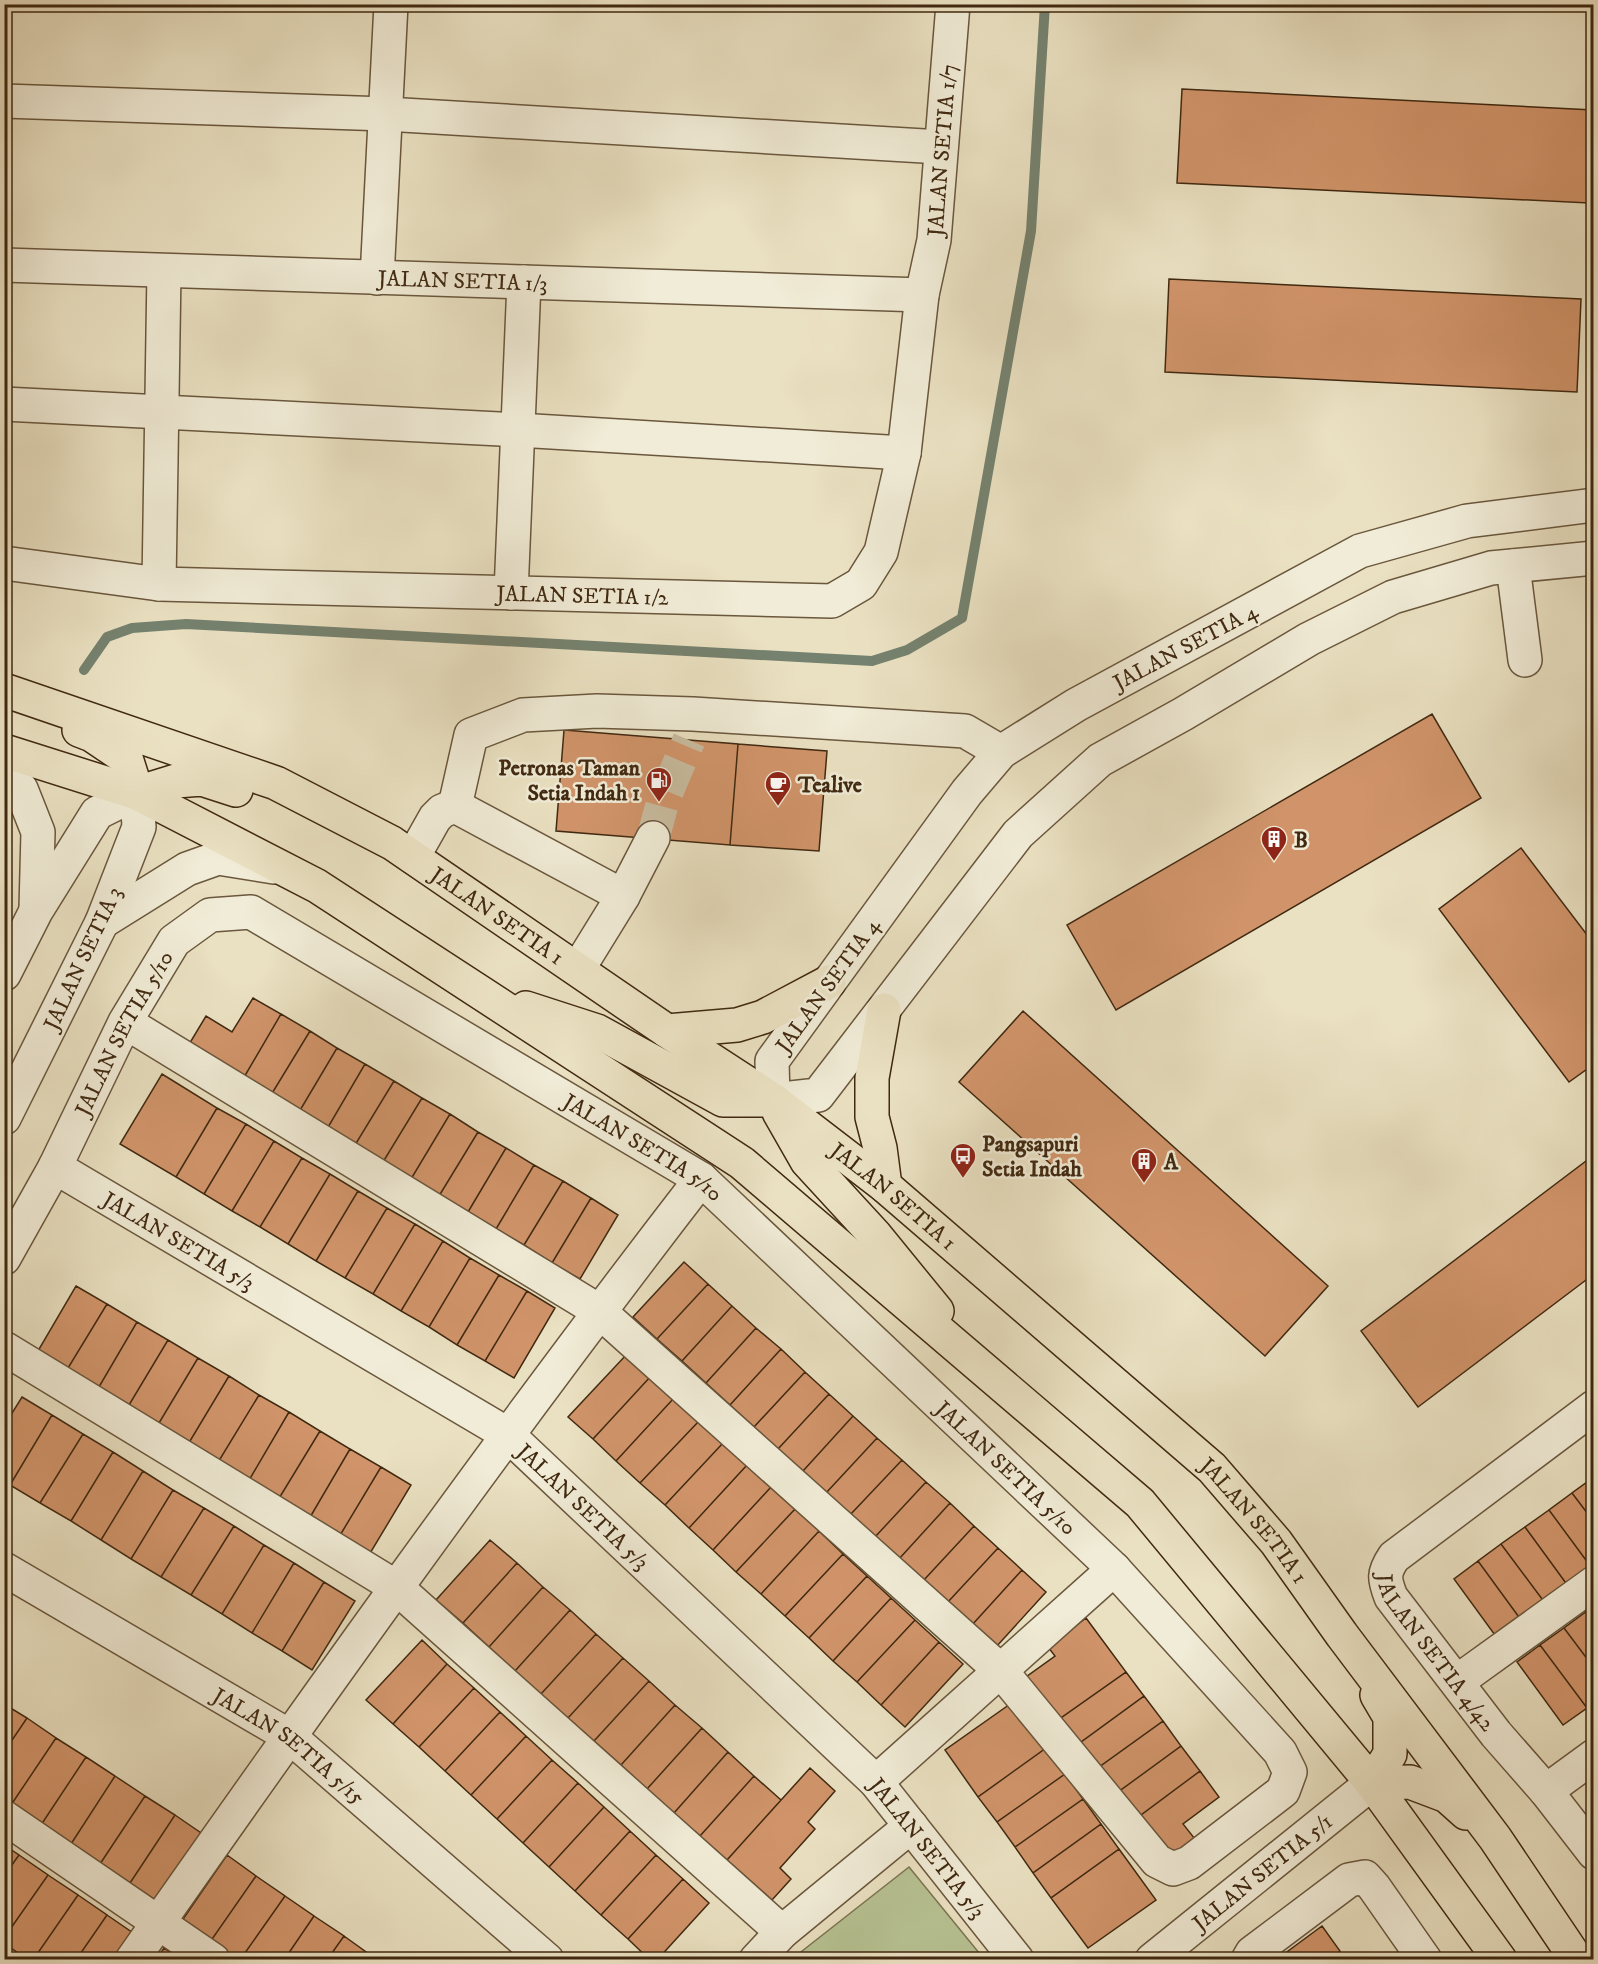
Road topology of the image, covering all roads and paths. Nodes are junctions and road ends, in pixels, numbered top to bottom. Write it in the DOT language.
graph roads {
  1 [pos="391,4"];
  2 [pos="953,4"];
  3 [pos="4,101"];
  4 [pos="386,114"];
  5 [pos="941,147"];
  6 [pos="4,265"];
  7 [pos="164,271"];
  8 [pos="377,278"];
  9 [pos="524,282"];
  10 [pos="922,295"];
  11 [pos="4,404"];
  12 [pos="161,413"];
  13 [pos="518,430"];
  14 [pos="904,453"];
  15 [pos="1593,505"];
  16 [pos="1593,558"];
  17 [pos="4,563"];
  18 [pos="1513,566"];
  19 [pos="159,584"];
  20 [pos="511,592"];
  21 [pos="1525,660"];
  22 [pos="4,690"];
  23 [pos="4,700"];
  24 [pos="4,751"];
  25 [pos="1001,752"];
  26 [pos="4,771"];
  27 [pos="137,793"];
  28 [pos="455,806"];
  29 [pos="653,838"];
  30 [pos="402,850"];
  31 [pos="285,868"];
  32 [pos="623,896"];
  33 [pos="36,911"];
  34 [pos="102,922"];
  35 [pos="578,969"];
  36 [pos="4,974"];
  37 [pos="829,982"];
  38 [pos="486,996"];
  39 [pos="884,1010"];
  40 [pos="125,1022"];
  41 [pos="667,1031"];
  42 [pos="773,1100"];
  43 [pos="4,1118"];
  44 [pos="55,1167"];
  45 [pos="701,1179"];
  46 [pos="885,1186"];
  47 [pos="4,1258"];
  48 [pos="599,1311"];
  49 [pos="4,1348"];
  50 [pos="987,1373"];
  51 [pos="1593,1407"];
  52 [pos="507,1434"];
  53 [pos="4,1569"];
  54 [pos="1114,1569"];
  55 [pos="1593,1582"];
  56 [pos="396,1587"];
  57 [pos="1342,1635"];
  58 [pos="1001,1671"];
  59 [pos="1458,1681"];
  60 [pos="289,1736"];
  61 [pos="1593,1756"];
  62 [pos="876,1782"];
  63 [pos="1372,1784"];
  64 [pos="1546,1791"];
  65 [pos="4,1817"];
  66 [pos="911,1826"];
  67 [pos="1495,1838"];
  68 [pos="1593,1853"];
  69 [pos="159,1922"];
  70 [pos="782,1932"];
  71 [pos="132,1959"];
  72 [pos="213,1959"];
  73 [pos="547,1959"];
  74 [pos="756,1959"];
  75 [pos="1017,1959"];
  76 [pos="1152,1959"];
  77 [pos="1248,1959"];
  78 [pos="1425,1959"];
  79 [pos="1500,1959"];
  80 [pos="1577,1959"];
  1 -- 4 [label="street"];
  2 -- 5 [label="street, JALAN SETIA 1/7"];
  3 -- 4 [label="street"];
  4 -- 5 [label="street"];
  4 -- 8 [label="street"];
  5 -- 10 [label="street, JALAN SETIA 1/7"];
  6 -- 7 [label="street, JALAN SETIA 1/3"];
  7 -- 8 [label="street, JALAN SETIA 1/3"];
  7 -- 12 [label="street"];
  8 -- 9 [label="street, JALAN SETIA 1/3"];
  9 -- 10 [label="street, JALAN SETIA 1/3"];
  9 -- 13 [label="street"];
  10 -- 14 [label="street, JALAN SETIA 1/2"];
  11 -- 12 [label="street"];
  12 -- 13 [label="street"];
  12 -- 19 [label="street"];
  13 -- 14 [label="street"];
  13 -- 20 [label="street"];
  14 -- 20 [label="street, JALAN SETIA 1/2"];
  15 -- 25 [label="street, JALAN SETIA 4"];
  16 -- 18 [label="street"];
  17 -- 19 [label="street, JALAN SETIA 1/2"];
  18 -- 21 [label="street"];
  18 -- 39 [label="street"];
  19 -- 20 [label="street, JALAN SETIA 1/2"];
  22 -- 30 [label="main road, JALAN SETIA 1"];
  23 -- 27 [label="main road, JALAN SETIA 3"];
  24 -- 27 [label="main road"];
  25 -- 28 [label="street"];
  25 -- 37 [label="street, JALAN SETIA 4"];
  26 -- 33 [label="street"];
  27 -- 30 [label="main road"];
  27 -- 31 [label="main road"];
  27 -- 33 [label="street"];
  27 -- 34 [label="street, JALAN SETIA 3"];
  28 -- 30 [label="street"];
  28 -- 32 [label="street"];
  29 -- 32 [label="street"];
  30 -- 35 [label="main road, JALAN SETIA 1"];
  31 -- 34 [label="street"];
  31 -- 38 [label="main road"];
  32 -- 35 [label="street"];
  33 -- 36 [label="street"];
  34 -- 43 [label="street, JALAN SETIA 3"];
  35 -- 41 [label="main road, JALAN SETIA 1"];
  37 -- 41 [label="main road"];
  37 -- 42 [label="street, JALAN SETIA 4"];
  38 -- 42 [label="main road"];
  38 -- 50 [label="main road"];
  39 -- 42 [label="street"];
  39 -- 46 [label="main road"];
  40 -- 44 [label="street, JALAN SETIA 5/10"];
  40 -- 45 [label="street, JALAN SETIA 5/10"];
  40 -- 48 [label="street"];
  41 -- 42 [label="main road, JALAN SETIA 1"];
  42 -- 46 [label="main road, JALAN SETIA 1"];
  42 -- 50 [label="main road"];
  44 -- 47 [label="street, JALAN SETIA 5/10"];
  44 -- 52 [label="street, JALAN SETIA 5/3"];
  45 -- 48 [label="street"];
  45 -- 54 [label="street, JALAN SETIA 5/10"];
  46 -- 57 [label="main road, JALAN SETIA 1"];
  48 -- 52 [label="street"];
  48 -- 58 [label="street"];
  49 -- 56 [label="street"];
  50 -- 63 [label="main road"];
  51 -- 59 [label="street, JALAN SETIA 4/42"];
  52 -- 56 [label="street"];
  52 -- 62 [label="street, JALAN SETIA 5/3"];
  53 -- 60 [label="street, JALAN SETIA 5/15"];
  54 -- 58 [label="street"];
  54 -- 58 [label="street, JALAN SETIA 5/10"];
  55 -- 59 [label="street"];
  56 -- 60 [label="street"];
  56 -- 70 [label="street"];
  57 -- 63 [label="main road"];
  57 -- 67 [label="main road, JALAN SETIA 1"];
  58 -- 62 [label="street"];
  59 -- 64 [label="street, JALAN SETIA 4/42"];
  60 -- 69 [label="street"];
  60 -- 73 [label="street, JALAN SETIA 5/15"];
  61 -- 64 [label="street"];
  62 -- 66 [label="street, JALAN SETIA 5/3"];
  63 -- 67 [label="main road"];
  63 -- 76 [label="street, JALAN SETIA 5/1"];
  63 -- 79 [label="main road"];
  64 -- 68 [label="street, JALAN SETIA 4/42"];
  65 -- 69 [label="street"];
  66 -- 70 [label="street"];
  66 -- 75 [label="street, JALAN SETIA 5/3"];
  67 -- 80 [label="main road, JALAN SETIA 1"];
  69 -- 71 [label="street"];
  69 -- 72 [label="street"];
  70 -- 74 [label="street"];
  77 -- 78 [label="street"];
}
